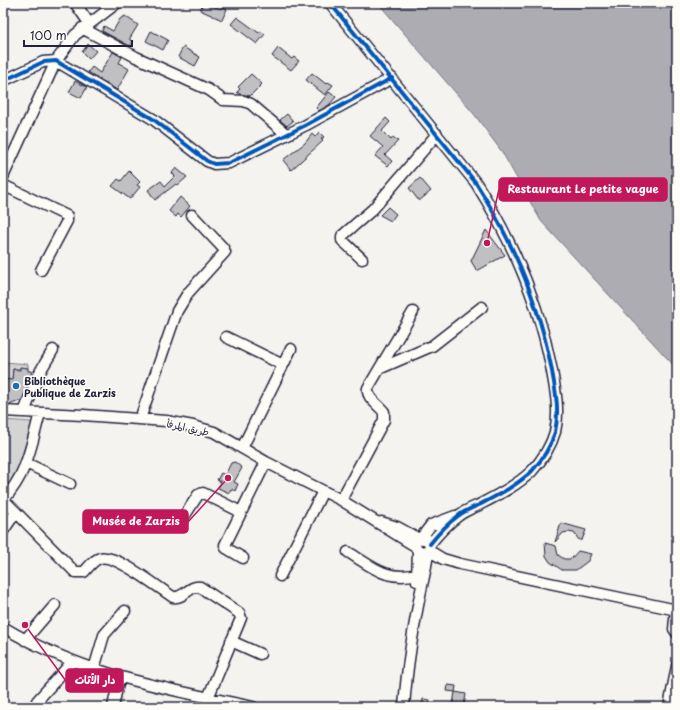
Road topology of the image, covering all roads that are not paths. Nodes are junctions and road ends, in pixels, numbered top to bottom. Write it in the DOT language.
graph roads {
  1 [pos="75,3"];
  2 [pos="117,3"];
  3 [pos="330,3"];
  4 [pos="86,26"];
  5 [pos="56,61"];
  6 [pos="392,78"];
  7 [pos="3,81"];
  8 [pos="286,134"];
  9 [pos="437,134"];
  10 [pos="4,174"];
  11 [pos="3,185"];
  12 [pos="192,215"];
  13 [pos="362,259"];
  14 [pos="41,270"];
  15 [pos="482,307"];
  16 [pos="413,312"];
  17 [pos="226,337"];
  18 [pos="291,349"];
  19 [pos="53,350"];
  20 [pos="283,365"];
  21 [pos="380,368"];
  22 [pos="3,411"];
  23 [pos="24,412"];
  24 [pos="40,413"];
  25 [pos="140,419"];
  26 [pos="242,448"];
  27 [pos="266,462"];
  28 [pos="26,463"];
  29 [pos="70,484"];
  30 [pos="323,491"];
  31 [pos="3,500"];
  32 [pos="340,500"];
  33 [pos="16,512"];
  34 [pos="241,512"];
  35 [pos="459,515"];
  36 [pos="375,521"];
  37 [pos="180,523"];
  38 [pos="435,523"];
  39 [pos="397,527"];
  40 [pos="3,531"];
  41 [pos="424,545"];
  42 [pos="348,552"];
  43 [pos="243,558"];
  44 [pos="418,574"];
  45 [pos="280,576"];
  46 [pos="418,598"];
  47 [pos="55,605"];
  48 [pos="125,611"];
  49 [pos="676,620"];
  50 [pos="3,627"];
  51 [pos="25,640"];
  52 [pos="231,641"];
  53 [pos="260,654"];
  54 [pos="72,662"];
  55 [pos="677,666"];
  56 [pos="94,669"];
  57 [pos="119,678"];
  58 [pos="208,698"];
  59 [pos="37,701"];
  60 [pos="113,707"];
  61 [pos="253,707"];
  62 [pos="404,707"];
  63 [pos="669,707"];
  1 -- 4 [label="street"];
  2 -- 4 [label="street"];
  3 -- 6 [label="street"];
  4 -- 5 [label="street"];
  4 -- 8 [label="street"];
  5 -- 7 [label="street"];
  5 -- 8 [label="street"];
  5 -- 10 [label="street"];
  6 -- 8 [label="street"];
  6 -- 9 [label="street"];
  9 -- 13 [label="street"];
  9 -- 35 [label="street"];
  11 -- 14 [label="street"];
  12 -- 25 [label="street"];
  15 -- 21 [label="street"];
  16 -- 21 [label="street"];
  17 -- 20 [label="street"];
  18 -- 20 [label="street"];
  19 -- 23 [label="street"];
  20 -- 26 [label="street"];
  21 -- 32 [label="street"];
  22 -- 23 [label="street, طريق المرفأ"];
  23 -- 24 [label="street, طريق المرفأ"];
  24 -- 25 [label="street, طريق المرفأ"];
  24 -- 28 [label="street"];
  25 -- 26 [label="street, طريق المرفأ"];
  26 -- 27 [label="street, طريق المرفأ"];
  27 -- 30 [label="street, طريق المرفأ"];
  27 -- 34 [label="street"];
  28 -- 29 [label="street"];
  28 -- 31 [label="street"];
  30 -- 32 [label="street, طريق المرفأ"];
  30 -- 45 [label="street"];
  31 -- 33 [label="street"];
  32 -- 36 [label="street, طريق المرفأ"];
  33 -- 40 [label="street"];
  33 -- 52 [label="street"];
  34 -- 37 [label="street"];
  34 -- 43 [label="street"];
  35 -- 38 [label="street"];
  35 -- 41 [label="street"];
  36 -- 39 [label="street"];
  36 -- 41 [label="street"];
  38 -- 39 [label="street"];
  38 -- 41 [label="street"];
  39 -- 41 [label="street"];
  41 -- 44 [label="street"];
  41 -- 46 [label="street"];
  41 -- 49 [label="street"];
  42 -- 44 [label="street"];
  44 -- 46 [label="street"];
  46 -- 62 [label="street"];
  47 -- 51 [label="street"];
  48 -- 56 [label="street"];
  50 -- 51 [label="street"];
  51 -- 54 [label="street"];
  52 -- 53 [label="street"];
  52 -- 58 [label="street"];
  54 -- 56 [label="street"];
  54 -- 59 [label="street"];
  55 -- 63 [label="street"];
  56 -- 57 [label="street"];
  57 -- 58 [label="street"];
  57 -- 60 [label="street"];
  58 -- 61 [label="street"];
}
